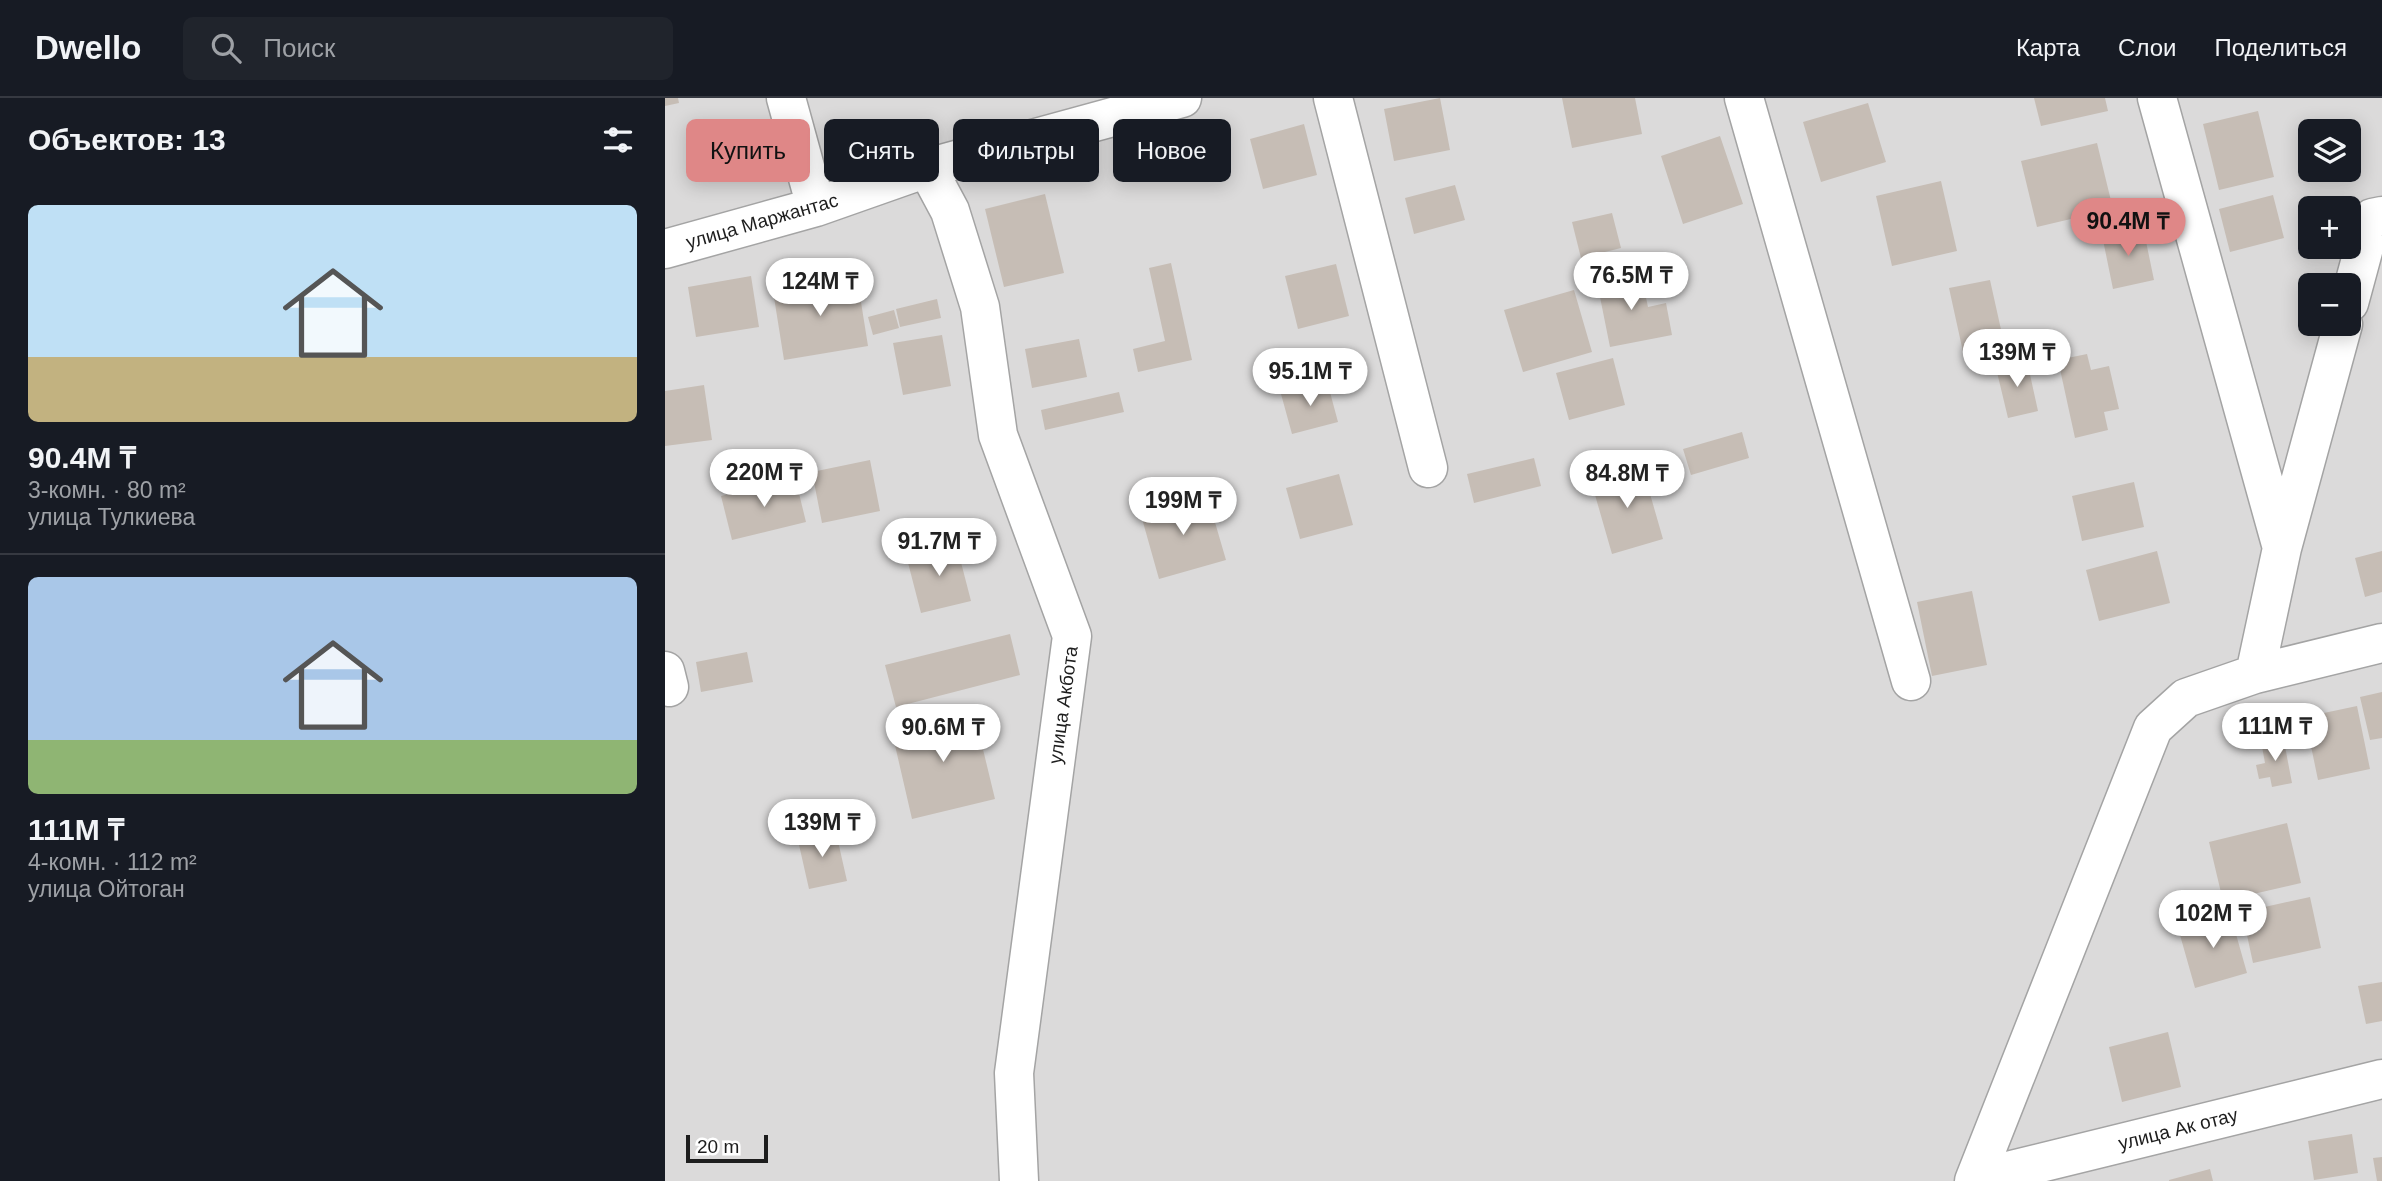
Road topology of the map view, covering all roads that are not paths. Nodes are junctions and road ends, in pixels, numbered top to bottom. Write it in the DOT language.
graph roads {
  1 [pos="786,98"];
  2 [pos="1182,98"];
  3 [pos="1333,98"];
  4 [pos="1744,98"];
  5 [pos="2157,98"];
  6 [pos="939,164"];
  7 [pos="885,182"];
  8 [pos="935,182"];
  9 [pos="816,207"];
  10 [pos="2377,217"];
  11 [pos="665,249"];
  12 [pos="2359,273"];
  13 [pos="2340,336"];
  14 [pos="1428,468"];
  15 [pos="2282,548"];
  16 [pos="2382,643"];
  17 [pos="2255,674"];
  18 [pos="1912,681"];
  19 [pos="2382,1079"];
  20 [pos="1974,1180"];
  21 [pos="1019,1181"];
  1 -- 9 [label="street"];
  2 -- 6 [label="street, улица Маржантас"];
  3 -- 14 [label="street"];
  4 -- 18 [label="street"];
  5 -- 15 [label="street"];
  7 -- 9 [label="street, улица Маржантас"];
  8 -- 21 [label="street, улица Акбота"];
  9 -- 11 [label="street, улица Маржантас"];
  10 -- 12 [label="street"];
  13 -- 15 [label="street"];
  15 -- 17 [label="street"];
  16 -- 17 [label="street"];
  17 -- 20 [label="street"];
  19 -- 20 [label="street, улица Ак отау"];
}
